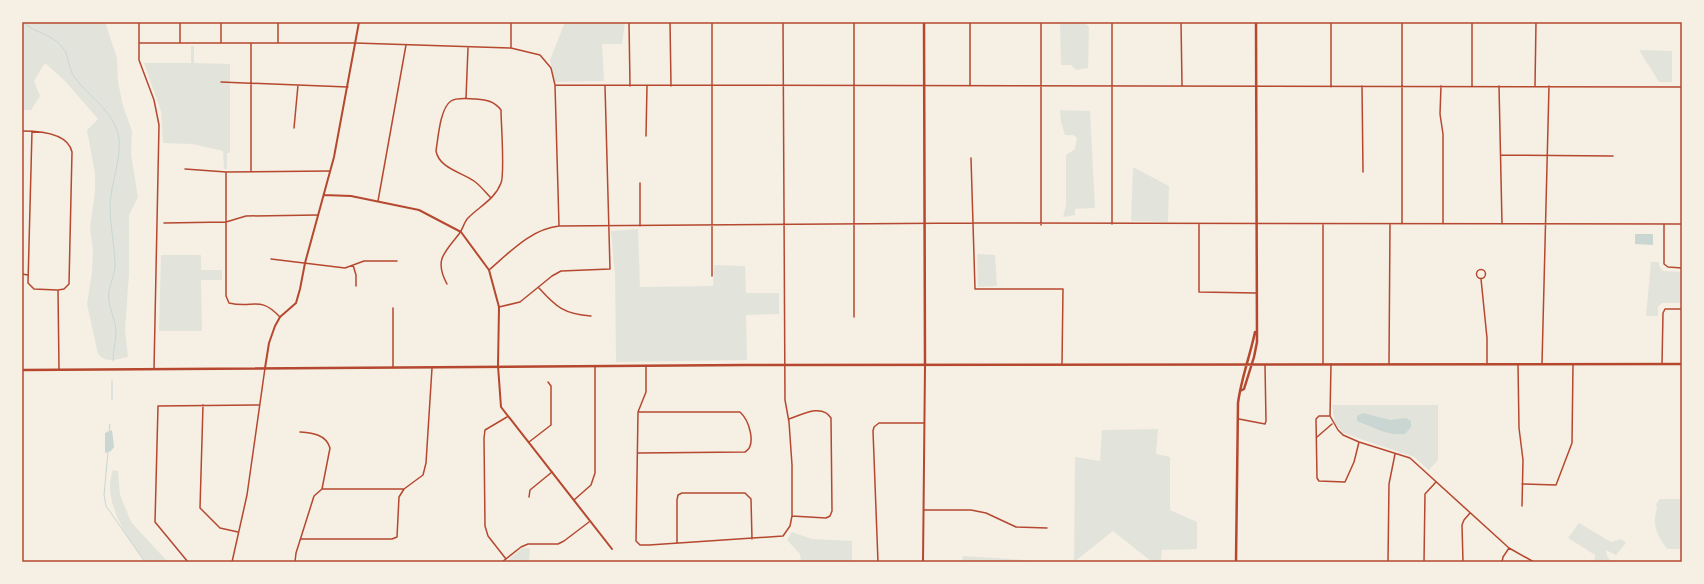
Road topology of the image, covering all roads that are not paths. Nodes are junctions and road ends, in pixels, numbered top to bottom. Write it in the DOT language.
graph roads {
  1 [pos="139,22"];
  2 [pos="180,22"];
  3 [pos="222,22"];
  4 [pos="278,22"];
  5 [pos="359,22"];
  6 [pos="511,22"];
  7 [pos="629,22"];
  8 [pos="670,22"];
  9 [pos="712,22"];
  10 [pos="783,22"];
  11 [pos="854,22"];
  12 [pos="924,22"];
  13 [pos="970,22"];
  14 [pos="1041,22"];
  15 [pos="1112,22"];
  16 [pos="1182,22"];
  17 [pos="1256,22"];
  18 [pos="1331,22"];
  19 [pos="1402,22"];
  20 [pos="1472,22"];
  21 [pos="1536,22"];
  22 [pos="139,43"];
  23 [pos="180,43"];
  24 [pos="221,43"];
  25 [pos="251,43"];
  26 [pos="278,43"];
  27 [pos="355,43"];
  28 [pos="406,45"];
  29 [pos="468,48"];
  30 [pos="512,48"];
  31 [pos="222,82"];
  32 [pos="251,82"];
  33 [pos="298,84"];
  34 [pos="555,85"];
  35 [pos="854,85"];
  36 [pos="1041,85"];
  37 [pos="1111,85"];
  38 [pos="1182,85"];
  39 [pos="1256,85"];
  40 [pos="1402,85"];
  41 [pos="605,86"];
  42 [pos="630,86"];
  43 [pos="646,86"];
  44 [pos="671,86"];
  45 [pos="712,86"];
  46 [pos="783,86"];
  47 [pos="924,86"];
  48 [pos="970,86"];
  49 [pos="1362,86"];
  50 [pos="1441,86"];
  51 [pos="1472,86"];
  52 [pos="1498,86"];
  53 [pos="1535,86"];
  54 [pos="1549,86"];
  55 [pos="348,87"];
  56 [pos="1331,87"];
  57 [pos="1682,87"];
  58 [pos="466,99"];
  59 [pos="294,128"];
  60 [pos="22,131"];
  61 [pos="32,131"];
  62 [pos="646,136"];
  63 [pos="1501,155"];
  64 [pos="1548,156"];
  65 [pos="1613,156"];
  66 [pos="972,158"];
  67 [pos="185,169"];
  68 [pos="330,171"];
  69 [pos="226,172"];
  70 [pos="251,172"];
  71 [pos="1363,172"];
  72 [pos="640,183"];
  73 [pos="324,195"];
  74 [pos="491,198"];
  75 [pos="377,202"];
  76 [pos="318,215"];
  77 [pos="164,222"];
  78 [pos="226,222"];
  79 [pos="973,223"];
  80 [pos="925,224"];
  81 [pos="1112,224"];
  82 [pos="1199,224"];
  83 [pos="1256,224"];
  84 [pos="1323,224"];
  85 [pos="1390,224"];
  86 [pos="1402,224"];
  87 [pos="1443,224"];
  88 [pos="1502,224"];
  89 [pos="1547,224"];
  90 [pos="1664,224"];
  91 [pos="1682,224"];
  92 [pos="712,225"];
  93 [pos="784,225"];
  94 [pos="854,225"];
  95 [pos="1041,225"];
  96 [pos="558,226"];
  97 [pos="608,226"];
  98 [pos="640,226"];
  99 [pos="461,232"];
  100 [pos="272,259"];
  101 [pos="397,261"];
  102 [pos="305,263"];
  103 [pos="353,265"];
  104 [pos="1682,268"];
  105 [pos="489,270"];
  106 [pos="22,274"];
  107 [pos="28,274"];
  108 [pos="712,276"];
  109 [pos="1481,279"];
  110 [pos="447,284"];
  111 [pos="356,286"];
  112 [pos="538,287"];
  113 [pos="58,290"];
  114 [pos="1257,293"];
  115 [pos="499,307"];
  116 [pos="393,308"];
  117 [pos="1682,309"];
  118 [pos="591,316"];
  119 [pos="280,317"];
  120 [pos="854,317"];
  121 [pos="1256,329"];
  122 [pos="1062,364"];
  123 [pos="1248,364"];
  124 [pos="1252,364"];
  125 [pos="1323,364"];
  126 [pos="1331,364"];
  127 [pos="1389,364"];
  128 [pos="1488,364"];
  129 [pos="1518,364"];
  130 [pos="1542,364"];
  131 [pos="1573,364"];
  132 [pos="1662,364"];
  133 [pos="1682,364"];
  134 [pos="1265,365"];
  135 [pos="498,366"];
  136 [pos="595,366"];
  137 [pos="646,366"];
  138 [pos="785,366"];
  139 [pos="925,366"];
  140 [pos="393,367"];
  141 [pos="432,367"];
  142 [pos="265,368"];
  143 [pos="154,369"];
  144 [pos="22,370"];
  145 [pos="59,370"];
  146 [pos="548,382"];
  147 [pos="1240,391"];
  148 [pos="203,405"];
  149 [pos="260,405"];
  150 [pos="638,412"];
  151 [pos="1330,416"];
  152 [pos="508,417"];
  153 [pos="1237,418"];
  154 [pos="789,419"];
  155 [pos="924,423"];
  156 [pos="1333,424"];
  157 [pos="300,432"];
  158 [pos="1317,437"];
  159 [pos="529,442"];
  160 [pos="1359,442"];
  161 [pos="638,453"];
  162 [pos="1395,454"];
  163 [pos="552,472"];
  164 [pos="1436,482"];
  165 [pos="1522,484"];
  166 [pos="322,489"];
  167 [pos="404,489"];
  168 [pos="529,497"];
  169 [pos="574,500"];
  170 [pos="1522,506"];
  171 [pos="924,510"];
  172 [pos="1470,513"];
  173 [pos="792,516"];
  174 [pos="589,522"];
  175 [pos="1047,528"];
  176 [pos="238,532"];
  177 [pos="301,539"];
  178 [pos="752,539"];
  179 [pos="677,544"];
  180 [pos="1509,548"];
  181 [pos="612,549"];
  182 [pos="506,559"];
  183 [pos="188,562"];
  184 [pos="232,562"];
  185 [pos="295,562"];
  186 [pos="502,562"];
  187 [pos="878,562"];
  188 [pos="924,562"];
  189 [pos="1236,562"];
  190 [pos="1388,562"];
  191 [pos="1424,562"];
  192 [pos="1463,562"];
  193 [pos="1502,562"];
  194 [pos="1534,562"];
  1 -- 22 [label="street"];
  2 -- 23 [label="street"];
  3 -- 24 [label="street"];
  4 -- 26 [label="street"];
  5 -- 27 [label="street"];
  6 -- 30 [label="street"];
  7 -- 42 [label="street"];
  8 -- 44 [label="street"];
  9 -- 45 [label="street"];
  10 -- 46 [label="street"];
  11 -- 35 [label="street"];
  12 -- 47 [label="main road"];
  13 -- 48 [label="street"];
  14 -- 36 [label="street"];
  15 -- 37 [label="street"];
  16 -- 38 [label="street"];
  17 -- 39 [label="main road"];
  18 -- 56 [label="street"];
  19 -- 40 [label="street"];
  20 -- 51 [label="street"];
  21 -- 53 [label="street"];
  22 -- 23 [label="street"];
  22 -- 143 [label="street"];
  23 -- 24 [label="street"];
  24 -- 25 [label="street"];
  25 -- 26 [label="street"];
  25 -- 32 [label="street"];
  26 -- 27 [label="street"];
  27 -- 28 [label="street"];
  27 -- 55 [label="street"];
  28 -- 29 [label="street"];
  28 -- 75 [label="street"];
  29 -- 30 [label="street"];
  29 -- 58 [label="street"];
  30 -- 34 [label="street"];
  31 -- 32 [label="street"];
  32 -- 33 [label="street"];
  32 -- 70 [label="street"];
  33 -- 55 [label="street"];
  33 -- 59 [label="street"];
  34 -- 41 [label="street"];
  34 -- 96 [label="street"];
  35 -- 46 [label="street"];
  35 -- 47 [label="street"];
  35 -- 94 [label="street"];
  36 -- 37 [label="street"];
  36 -- 48 [label="street"];
  36 -- 95 [label="street"];
  37 -- 38 [label="street"];
  37 -- 81 [label="street"];
  38 -- 39 [label="street"];
  39 -- 56 [label="street"];
  39 -- 83 [label="main road"];
  40 -- 49 [label="street"];
  40 -- 50 [label="street"];
  40 -- 86 [label="street"];
  41 -- 42 [label="street"];
  41 -- 97 [label="street"];
  42 -- 43 [label="street"];
  43 -- 44 [label="street"];
  43 -- 62 [label="street"];
  44 -- 45 [label="street"];
  45 -- 46 [label="street"];
  45 -- 92 [label="street"];
  46 -- 93 [label="street"];
  47 -- 48 [label="street"];
  47 -- 80 [label="main road"];
  49 -- 56 [label="street"];
  49 -- 71 [label="street"];
  50 -- 51 [label="street"];
  50 -- 87 [label="street"];
  51 -- 52 [label="street"];
  52 -- 53 [label="street"];
  52 -- 63 [label="street"];
  53 -- 54 [label="street"];
  54 -- 57 [label="street"];
  54 -- 64 [label="street"];
  55 -- 68 [label="street"];
  58 -- 74 [label="street"];
  58 -- 74 [label="street"];
  60 -- 61 [label="street"];
  61 -- 107 [label="street"];
  61 -- 113 [label="street"];
  63 -- 64 [label="street"];
  63 -- 88 [label="street"];
  64 -- 65 [label="street"];
  64 -- 89 [label="street"];
  66 -- 79 [label="street"];
  67 -- 69 [label="street"];
  68 -- 70 [label="street"];
  68 -- 73 [label="street"];
  69 -- 70 [label="street"];
  69 -- 78 [label="street"];
  72 -- 98 [label="street"];
  73 -- 75 [label="street"];
  73 -- 76 [label="street"];
  74 -- 99 [label="street"];
  75 -- 99 [label="street"];
  76 -- 78 [label="street"];
  76 -- 102 [label="street"];
  77 -- 78 [label="street"];
  78 -- 119 [label="street"];
  79 -- 80 [label="street"];
  79 -- 95 [label="street"];
  79 -- 122 [label="street"];
  80 -- 94 [label="street"];
  80 -- 139 [label="main road"];
  81 -- 82 [label="street"];
  81 -- 95 [label="street"];
  82 -- 83 [label="street"];
  82 -- 114 [label="street"];
  83 -- 84 [label="street"];
  83 -- 114 [label="main road"];
  84 -- 85 [label="street"];
  84 -- 125 [label="street"];
  85 -- 86 [label="street"];
  85 -- 127 [label="street"];
  86 -- 87 [label="street"];
  87 -- 88 [label="street"];
  88 -- 89 [label="street"];
  89 -- 90 [label="street"];
  89 -- 130 [label="street"];
  90 -- 91 [label="street"];
  90 -- 104 [label="street"];
  92 -- 93 [label="street"];
  92 -- 98 [label="street"];
  92 -- 108 [label="street"];
  93 -- 94 [label="street"];
  93 -- 138 [label="street"];
  94 -- 120 [label="street"];
  96 -- 97 [label="street"];
  96 -- 105 [label="street"];
  97 -- 98 [label="street"];
  97 -- 112 [label="street"];
  99 -- 105 [label="street"];
  99 -- 110 [label="street"];
  100 -- 102 [label="street"];
  101 -- 103 [label="street"];
  102 -- 103 [label="street"];
  102 -- 119 [label="street"];
  103 -- 111 [label="street"];
  105 -- 115 [label="street"];
  106 -- 107 [label="street"];
  107 -- 113 [label="street"];
  109 -- 109 [label="street"];
  109 -- 128 [label="street"];
  112 -- 115 [label="street"];
  112 -- 118 [label="street"];
  113 -- 145 [label="street"];
  114 -- 121 [label="main road"];
  115 -- 135 [label="street"];
  116 -- 140 [label="street"];
  117 -- 132 [label="street"];
  119 -- 142 [label="street"];
  121 -- 123 [label="main road"];
  121 -- 124 [label="main road"];
  122 -- 123 [label="main road"];
  122 -- 139 [label="main road"];
  123 -- 124 [label="main road"];
  123 -- 147 [label="main road"];
  124 -- 134 [label="main road"];
  124 -- 147 [label="main road"];
  125 -- 126 [label="main road"];
  125 -- 134 [label="main road"];
  126 -- 127 [label="main road"];
  126 -- 151 [label="street"];
  127 -- 128 [label="main road"];
  128 -- 129 [label="main road"];
  129 -- 130 [label="main road"];
  129 -- 165 [label="street"];
  130 -- 131 [label="main road"];
  131 -- 132 [label="main road"];
  131 -- 165 [label="street"];
  132 -- 133 [label="main road"];
  134 -- 153 [label="street"];
  135 -- 136 [label="main road"];
  135 -- 141 [label="main road"];
  135 -- 152 [label="street"];
  136 -- 137 [label="main road"];
  136 -- 169 [label="street"];
  137 -- 138 [label="main road"];
  137 -- 150 [label="street"];
  138 -- 139 [label="main road"];
  138 -- 154 [label="street"];
  139 -- 155 [label="street"];
  140 -- 141 [label="main road"];
  140 -- 142 [label="main road"];
  141 -- 167 [label="street"];
  142 -- 143 [label="main road"];
  142 -- 149 [label="street"];
  143 -- 145 [label="main road"];
  144 -- 145 [label="main road"];
  146 -- 159 [label="street"];
  147 -- 153 [label="main road"];
  148 -- 149 [label="street"];
  148 -- 176 [label="street"];
  148 -- 183 [label="street"];
  149 -- 176 [label="street"];
  150 -- 161 [label="street"];
  150 -- 161 [label="street"];
  151 -- 156 [label="street"];
  151 -- 158 [label="street"];
  152 -- 159 [label="street"];
  152 -- 182 [label="street"];
  153 -- 189 [label="main road"];
  154 -- 173 [label="street"];
  154 -- 173 [label="street"];
  155 -- 171 [label="street"];
  155 -- 187 [label="street"];
  156 -- 158 [label="street"];
  156 -- 160 [label="street"];
  157 -- 166 [label="street"];
  158 -- 160 [label="street"];
  159 -- 163 [label="street"];
  160 -- 162 [label="street"];
  161 -- 179 [label="street"];
  162 -- 164 [label="street"];
  162 -- 190 [label="street"];
  163 -- 168 [label="street"];
  163 -- 169 [label="street"];
  164 -- 172 [label="street"];
  164 -- 191 [label="street"];
  165 -- 170 [label="street"];
  166 -- 167 [label="street"];
  166 -- 177 [label="street"];
  167 -- 177 [label="street"];
  169 -- 174 [label="street"];
  171 -- 175 [label="street"];
  171 -- 188 [label="street"];
  172 -- 180 [label="street"];
  172 -- 192 [label="street"];
  173 -- 178 [label="street"];
  174 -- 181 [label="street"];
  174 -- 182 [label="street"];
  176 -- 184 [label="street"];
  177 -- 185 [label="street"];
  178 -- 179 [label="street"];
  178 -- 179 [label="street"];
  180 -- 193 [label="street"];
  180 -- 194 [label="street"];
  182 -- 186 [label="street"];
}
